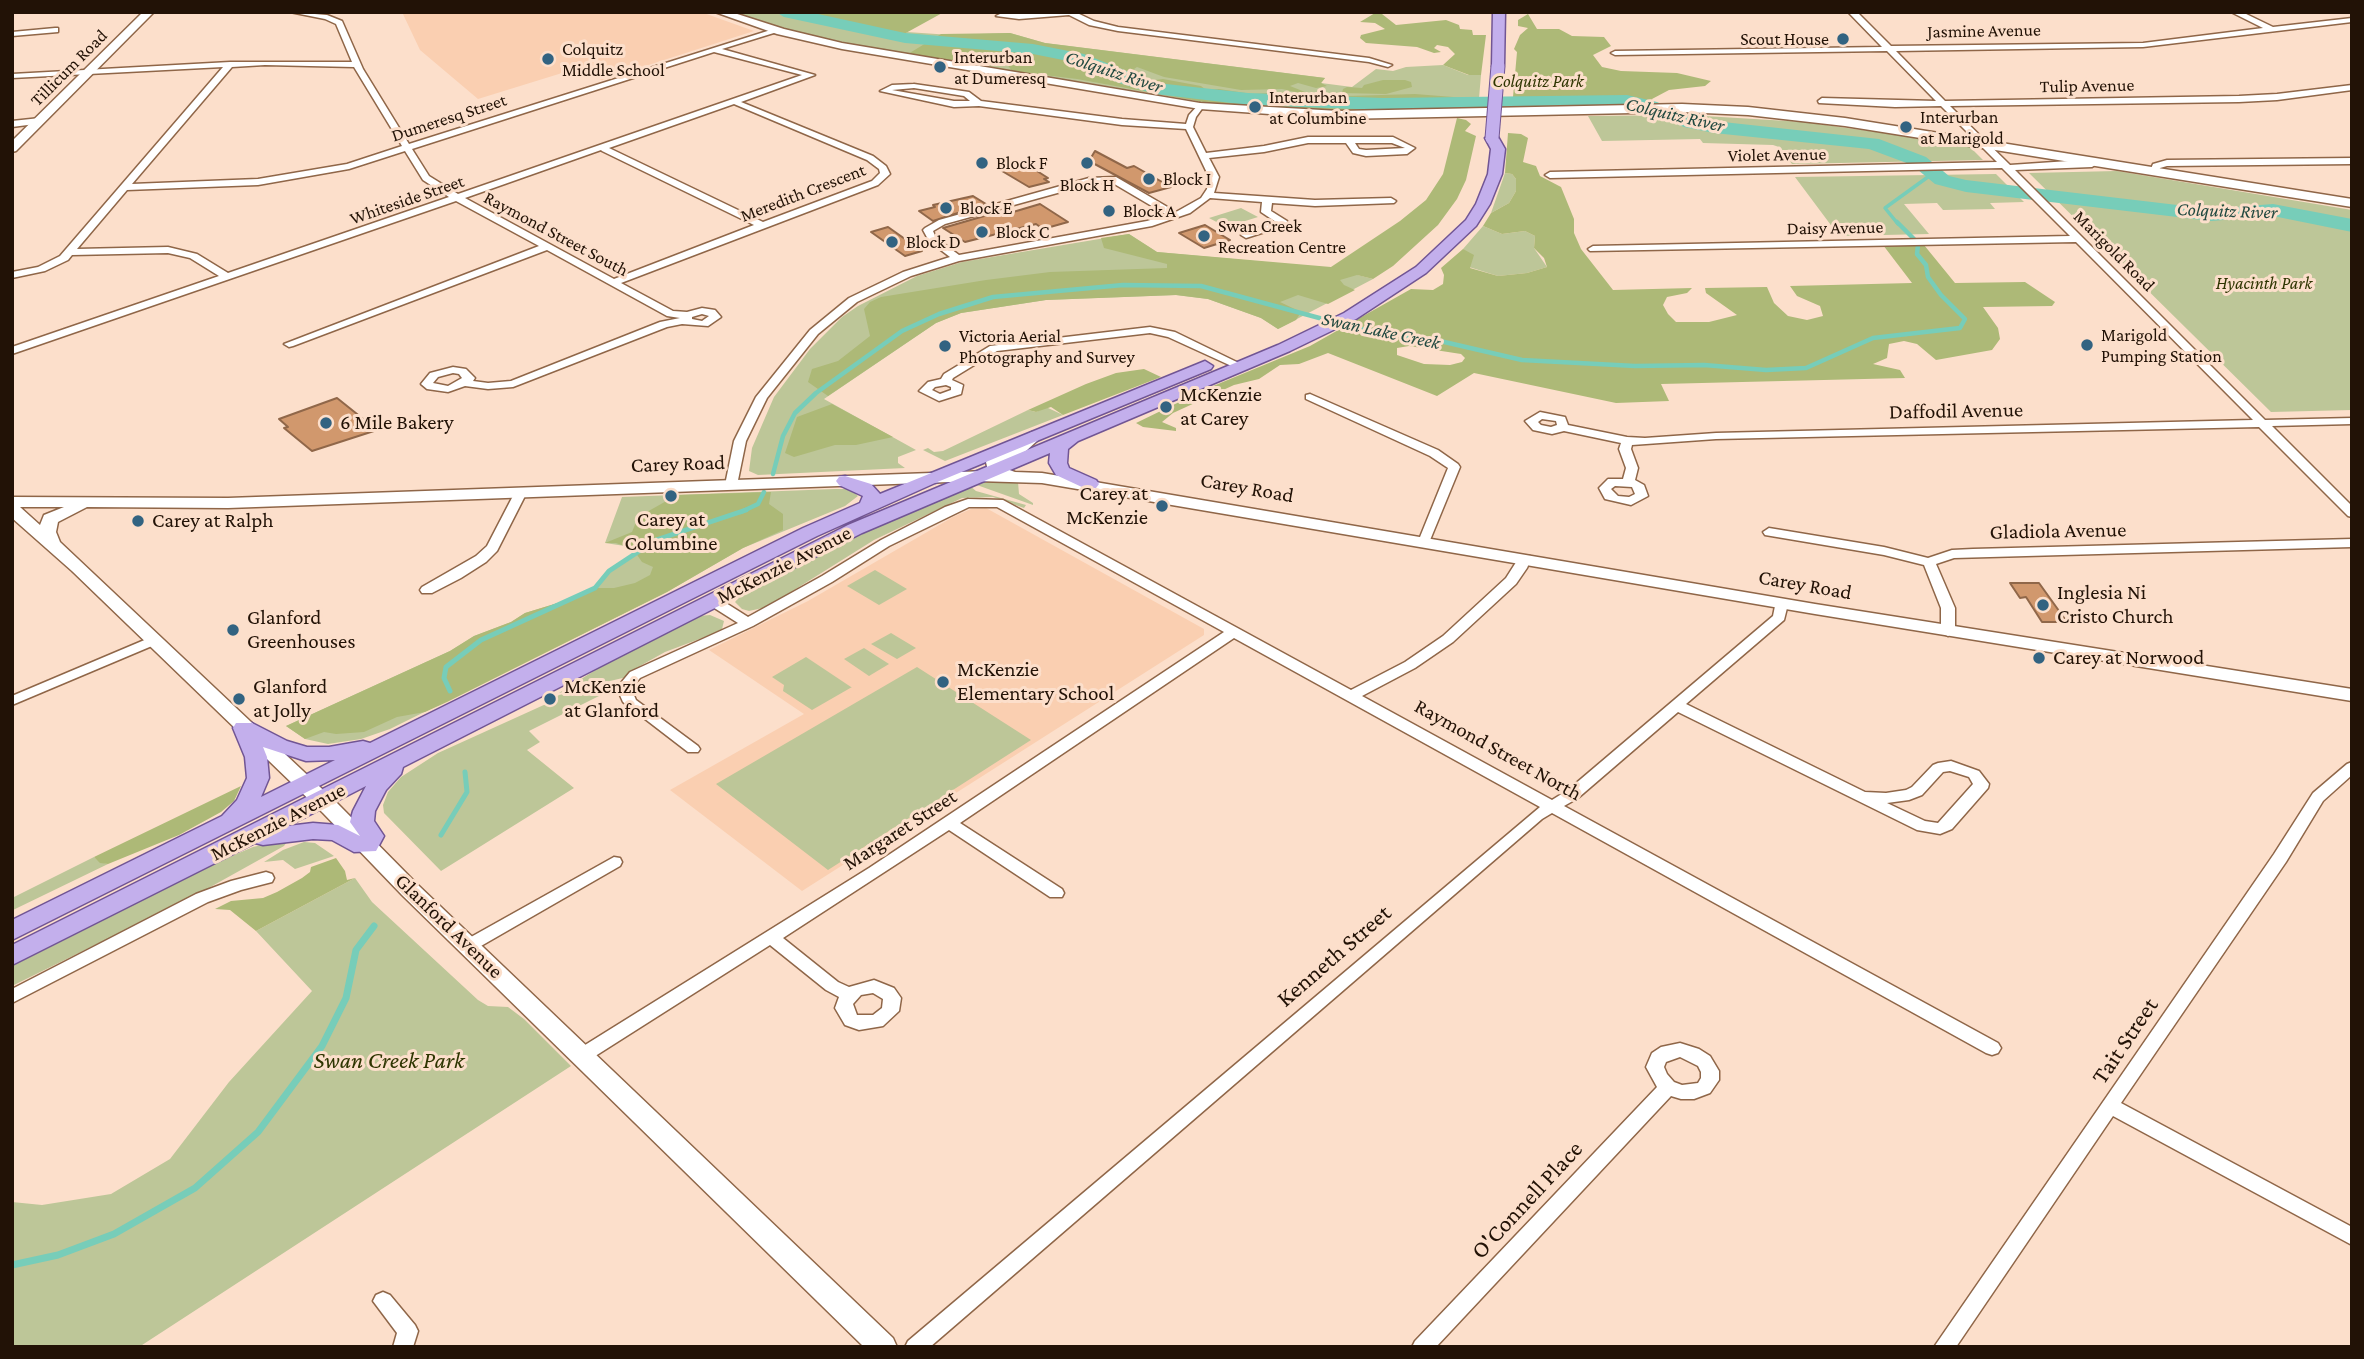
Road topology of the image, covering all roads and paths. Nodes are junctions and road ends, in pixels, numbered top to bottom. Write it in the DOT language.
graph roads {
  1 [pos="149,12"];
  2 [pos="294,12"];
  3 [pos="720,12"];
  4 [pos="1499,12"];
  5 [pos="1852,12"];
  6 [pos="2235,12"];
  7 [pos="1069,13"];
  8 [pos="1000,16"];
  9 [pos="2352,20"];
  10 [pos="2271,29"];
  11 [pos="55,30"];
  12 [pos="774,30"];
  13 [pos="12,34"];
  14 [pos="715,49"];
  15 [pos="1888,49"];
  16 [pos="1615,53"];
  17 [pos="230,64"];
  18 [pos="357,65"];
  19 [pos="1388,65"];
  20 [pos="94,69"];
  21 [pos="12,76"];
  22 [pos="2352,87"];
  23 [pos="1822,101"];
  24 [pos="737,103"];
  25 [pos="979,103"];
  26 [pos="1945,104"];
  27 [pos="1200,106"];
  28 [pos="40,121"];
  29 [pos="12,124"];
  30 [pos="1189,127"];
  31 [pos="1492,138"];
  32 [pos="1349,141"];
  33 [pos="1983,144"];
  34 [pos="12,148"];
  35 [pos="408,148"];
  36 [pos="605,149"];
  37 [pos="1204,156"];
  38 [pos="2095,161"];
  39 [pos="2352,161"];
  40 [pos="2005,166"];
  41 [pos="2155,171"];
  42 [pos="1550,175"];
  43 [pos="124,187"];
  44 [pos="1209,195"];
  45 [pos="458,199"];
  46 [pos="1267,201"];
  47 [pos="1391,201"];
  48 [pos="2352,203"];
  49 [pos="1176,216"];
  50 [pos="764,226"];
  51 [pos="1246,236"];
  52 [pos="2077,239"];
  53 [pos="546,247"];
  54 [pos="1593,249"];
  55 [pos="69,252"];
  56 [pos="957,258"];
  57 [pos="12,275"];
  58 [pos="228,277"];
  59 [pos="614,282"];
  60 [pos="289,344"];
  61 [pos="12,351"];
  62 [pos="1224,358"];
  63 [pos="1241,367"];
  64 [pos="946,382"];
  65 [pos="465,383"];
  66 [pos="1310,397"];
  67 [pos="2352,421"];
  68 [pos="2260,422"];
  69 [pos="1563,427"];
  70 [pos="1080,433"];
  71 [pos="1032,437"];
  72 [pos="1627,441"];
  73 [pos="994,474"];
  74 [pos="929,479"];
  75 [pos="845,481"];
  76 [pos="1628,482"];
  77 [pos="1090,484"];
  78 [pos="731,485"];
  79 [pos="520,494"];
  80 [pos="12,500"];
  81 [pos="122,501"];
  82 [pos="869,505"];
  83 [pos="12,509"];
  84 [pos="2352,513"];
  85 [pos="1769,532"];
  86 [pos="52,542"];
  87 [pos="1424,542"];
  88 [pos="2352,543"];
  89 [pos="1525,559"];
  90 [pos="1929,562"];
  91 [pos="427,590"];
  92 [pos="713,601"];
  93 [pos="1781,604"];
  94 [pos="748,623"];
  95 [pos="1234,632"];
  96 [pos="1948,632"];
  97 [pos="155,640"];
  98 [pos="2352,695"];
  99 [pos="1351,696"];
  100 [pos="12,701"];
  101 [pos="1676,705"];
  102 [pos="244,728"];
  103 [pos="410,744"];
  104 [pos="693,749"];
  105 [pos="2352,767"];
  106 [pos="313,793"];
  107 [pos="1862,796"];
  108 [pos="1553,806"];
  109 [pos="949,823"];
  110 [pos="368,845"];
  111 [pos="209,846"];
  112 [pos="614,862"];
  113 [pos="266,878"];
  114 [pos="1056,893"];
  115 [pos="12,931"];
  116 [pos="771,937"];
  117 [pos="468,946"];
  118 [pos="12,956"];
  119 [pos="849,995"];
  120 [pos="12,997"];
  121 [pos="1992,1048"];
  122 [pos="583,1055"];
  123 [pos="1668,1087"];
  124 [pos="2110,1107"];
  125 [pos="2352,1237"];
  126 [pos="383,1301"];
  127 [pos="403,1347"];
  128 [pos="883,1347"];
  129 [pos="915,1347"];
  130 [pos="1422,1347"];
  131 [pos="1944,1347"];
  1 -- 20 [label="main road, Tillicum Road"];
  2 -- 18 [label="street, Raymond Street South"];
  3 -- 12 [label="main road"];
  4 -- 31 [label="main road, McKenzie Avenue, bridge"];
  5 -- 15 [label="street, Marigold Road"];
  6 -- 10 [label="street"];
  7 -- 8 [label="street"];
  7 -- 19 [label="street"];
  9 -- 10 [label="street, Jasmine Avenue"];
  10 -- 15 [label="street, Jasmine Avenue"];
  11 -- 13 [label="street"];
  12 -- 14 [label="street, Dumeresq Street"];
  12 -- 27 [label="main road"];
  14 -- 24 [label="street, Whiteside Street"];
  14 -- 35 [label="street, Dumeresq Street"];
  15 -- 16 [label="street, Jasmine Avenue"];
  15 -- 26 [label="street, Marigold Road"];
  17 -- 18 [label="street"];
  17 -- 20 [label="street"];
  17 -- 43 [label="street"];
  18 -- 35 [label="street, Raymond Street South"];
  20 -- 21 [label="street"];
  20 -- 28 [label="main road, Tillicum Road"];
  22 -- 26 [label="street, Tulip Avenue"];
  23 -- 26 [label="street, Tulip Avenue"];
  24 -- 36 [label="street, Whiteside Street"];
  24 -- 50 [label="street, Meredith Crescent"];
  25 -- 25 [label="street"];
  25 -- 30 [label="street"];
  26 -- 33 [label="street, Marigold Road"];
  27 -- 30 [label="street"];
  27 -- 33 [label="main road"];
  28 -- 29 [label="street"];
  28 -- 34 [label="main road, Tillicum Road"];
  30 -- 37 [label="street"];
  31 -- 62 [label="main road, McKenzie Avenue"];
  31 -- 63 [label="main road, McKenzie Avenue"];
  32 -- 32 [label="street"];
  32 -- 37 [label="street"];
  33 -- 38 [label="main road"];
  33 -- 40 [label="street, Marigold Road"];
  35 -- 43 [label="street, Dumeresq Street"];
  35 -- 45 [label="street, Raymond Street South"];
  36 -- 45 [label="street, Whiteside Street"];
  36 -- 50 [label="street"];
  37 -- 44 [label="street"];
  38 -- 40 [label="street, Violet Avenue"];
  38 -- 41 [label="main road"];
  39 -- 41 [label="street"];
  40 -- 42 [label="street, Violet Avenue"];
  40 -- 52 [label="street, Marigold Road"];
  41 -- 48 [label="main road"];
  43 -- 55 [label="street"];
  44 -- 46 [label="street"];
  44 -- 49 [label="street"];
  45 -- 53 [label="street, Raymond Street South"];
  45 -- 58 [label="street, Whiteside Street"];
  46 -- 47 [label="street"];
  46 -- 51 [label="street"];
  49 -- 56 [label="street"];
  49 -- 56 [label="street"];
  50 -- 59 [label="street, Meredith Crescent"];
  52 -- 54 [label="street, Daisy Avenue"];
  52 -- 68 [label="street, Marigold Road"];
  53 -- 59 [label="street, Raymond Street South"];
  53 -- 60 [label="street"];
  55 -- 57 [label="street"];
  55 -- 58 [label="street"];
  56 -- 78 [label="street"];
  58 -- 61 [label="street, Whiteside Street"];
  59 -- 65 [label="street, Raymond Street South"];
  62 -- 63 [label="street"];
  62 -- 64 [label="street"];
  62 -- 71 [label="main road, McKenzie Avenue"];
  63 -- 70 [label="main road, McKenzie Avenue"];
  66 -- 87 [label="street"];
  67 -- 68 [label="street, Daffodil Avenue"];
  68 -- 72 [label="street, Daffodil Avenue"];
  68 -- 84 [label="street, Marigold Road"];
  69 -- 72 [label="street, Daffodil Avenue"];
  70 -- 73 [label="main road, McKenzie Avenue"];
  70 -- 77 [label="main road"];
  71 -- 73 [label="main road"];
  71 -- 74 [label="main road, McKenzie Avenue"];
  72 -- 76 [label="street"];
  73 -- 74 [label="main road, Carey Road"];
  73 -- 77 [label="main road, Carey Road"];
  73 -- 92 [label="main road, McKenzie Avenue"];
  74 -- 75 [label="main road, Carey Road"];
  74 -- 82 [label="main road, McKenzie Avenue"];
  75 -- 78 [label="main road, Carey Road"];
  75 -- 82 [label="main road"];
  77 -- 87 [label="main road, Carey Road"];
  78 -- 79 [label="main road, Carey Road"];
  79 -- 81 [label="main road, Carey Road"];
  79 -- 91 [label="street"];
  80 -- 81 [label="main road, Carey Road"];
  81 -- 86 [label="main road"];
  82 -- 103 [label="main road, McKenzie Avenue"];
  83 -- 86 [label="main road, Glanford Avenue"];
  85 -- 90 [label="street, Gladiola Avenue"];
  86 -- 97 [label="main road, Glanford Avenue"];
  87 -- 89 [label="main road, Carey Road"];
  88 -- 90 [label="street, Gladiola Avenue"];
  89 -- 93 [label="main road, Carey Road"];
  89 -- 99 [label="street"];
  90 -- 96 [label="street"];
  92 -- 94 [label="street"];
  92 -- 103 [label="main road, McKenzie Avenue"];
  93 -- 96 [label="street, Carey Road"];
  93 -- 101 [label="street, Kenneth Street"];
  94 -- 95 [label="street, Raymond Street North"];
  94 -- 104 [label="street"];
  95 -- 99 [label="street, Raymond Street North"];
  95 -- 109 [label="street, Margaret Street"];
  96 -- 98 [label="main road, Carey Road"];
  97 -- 100 [label="street"];
  97 -- 102 [label="main road, Glanford Avenue"];
  99 -- 108 [label="street, Raymond Street North"];
  101 -- 107 [label="street"];
  101 -- 108 [label="street, Kenneth Street"];
  102 -- 103 [label="main road"];
  102 -- 106 [label="main road, Glanford Avenue"];
  102 -- 111 [label="main road"];
  103 -- 106 [label="main road, McKenzie Avenue"];
  103 -- 110 [label="main road"];
  105 -- 124 [label="street, Tait Street"];
  106 -- 110 [label="main road, Glanford Avenue"];
  106 -- 111 [label="main road, McKenzie Avenue"];
  107 -- 107 [label="street"];
  108 -- 121 [label="street, Raymond Street North"];
  108 -- 129 [label="street, Kenneth Street"];
  109 -- 114 [label="street"];
  109 -- 116 [label="street, Margaret Street"];
  110 -- 111 [label="main road"];
  110 -- 117 [label="main road, Glanford Avenue"];
  111 -- 115 [label="main road, McKenzie Avenue"];
  111 -- 118 [label="main road, McKenzie Avenue"];
  112 -- 117 [label="street"];
  113 -- 120 [label="street, McKenzie Avenue"];
  116 -- 119 [label="street"];
  116 -- 122 [label="street, Margaret Street"];
  117 -- 122 [label="main road, Glanford Avenue"];
  122 -- 128 [label="main road, Glanford Avenue"];
  123 -- 130 [label="street, O'Connell Place"];
  124 -- 125 [label="street"];
  124 -- 131 [label="street, Tait Street"];
  126 -- 127 [label="street"];
}
